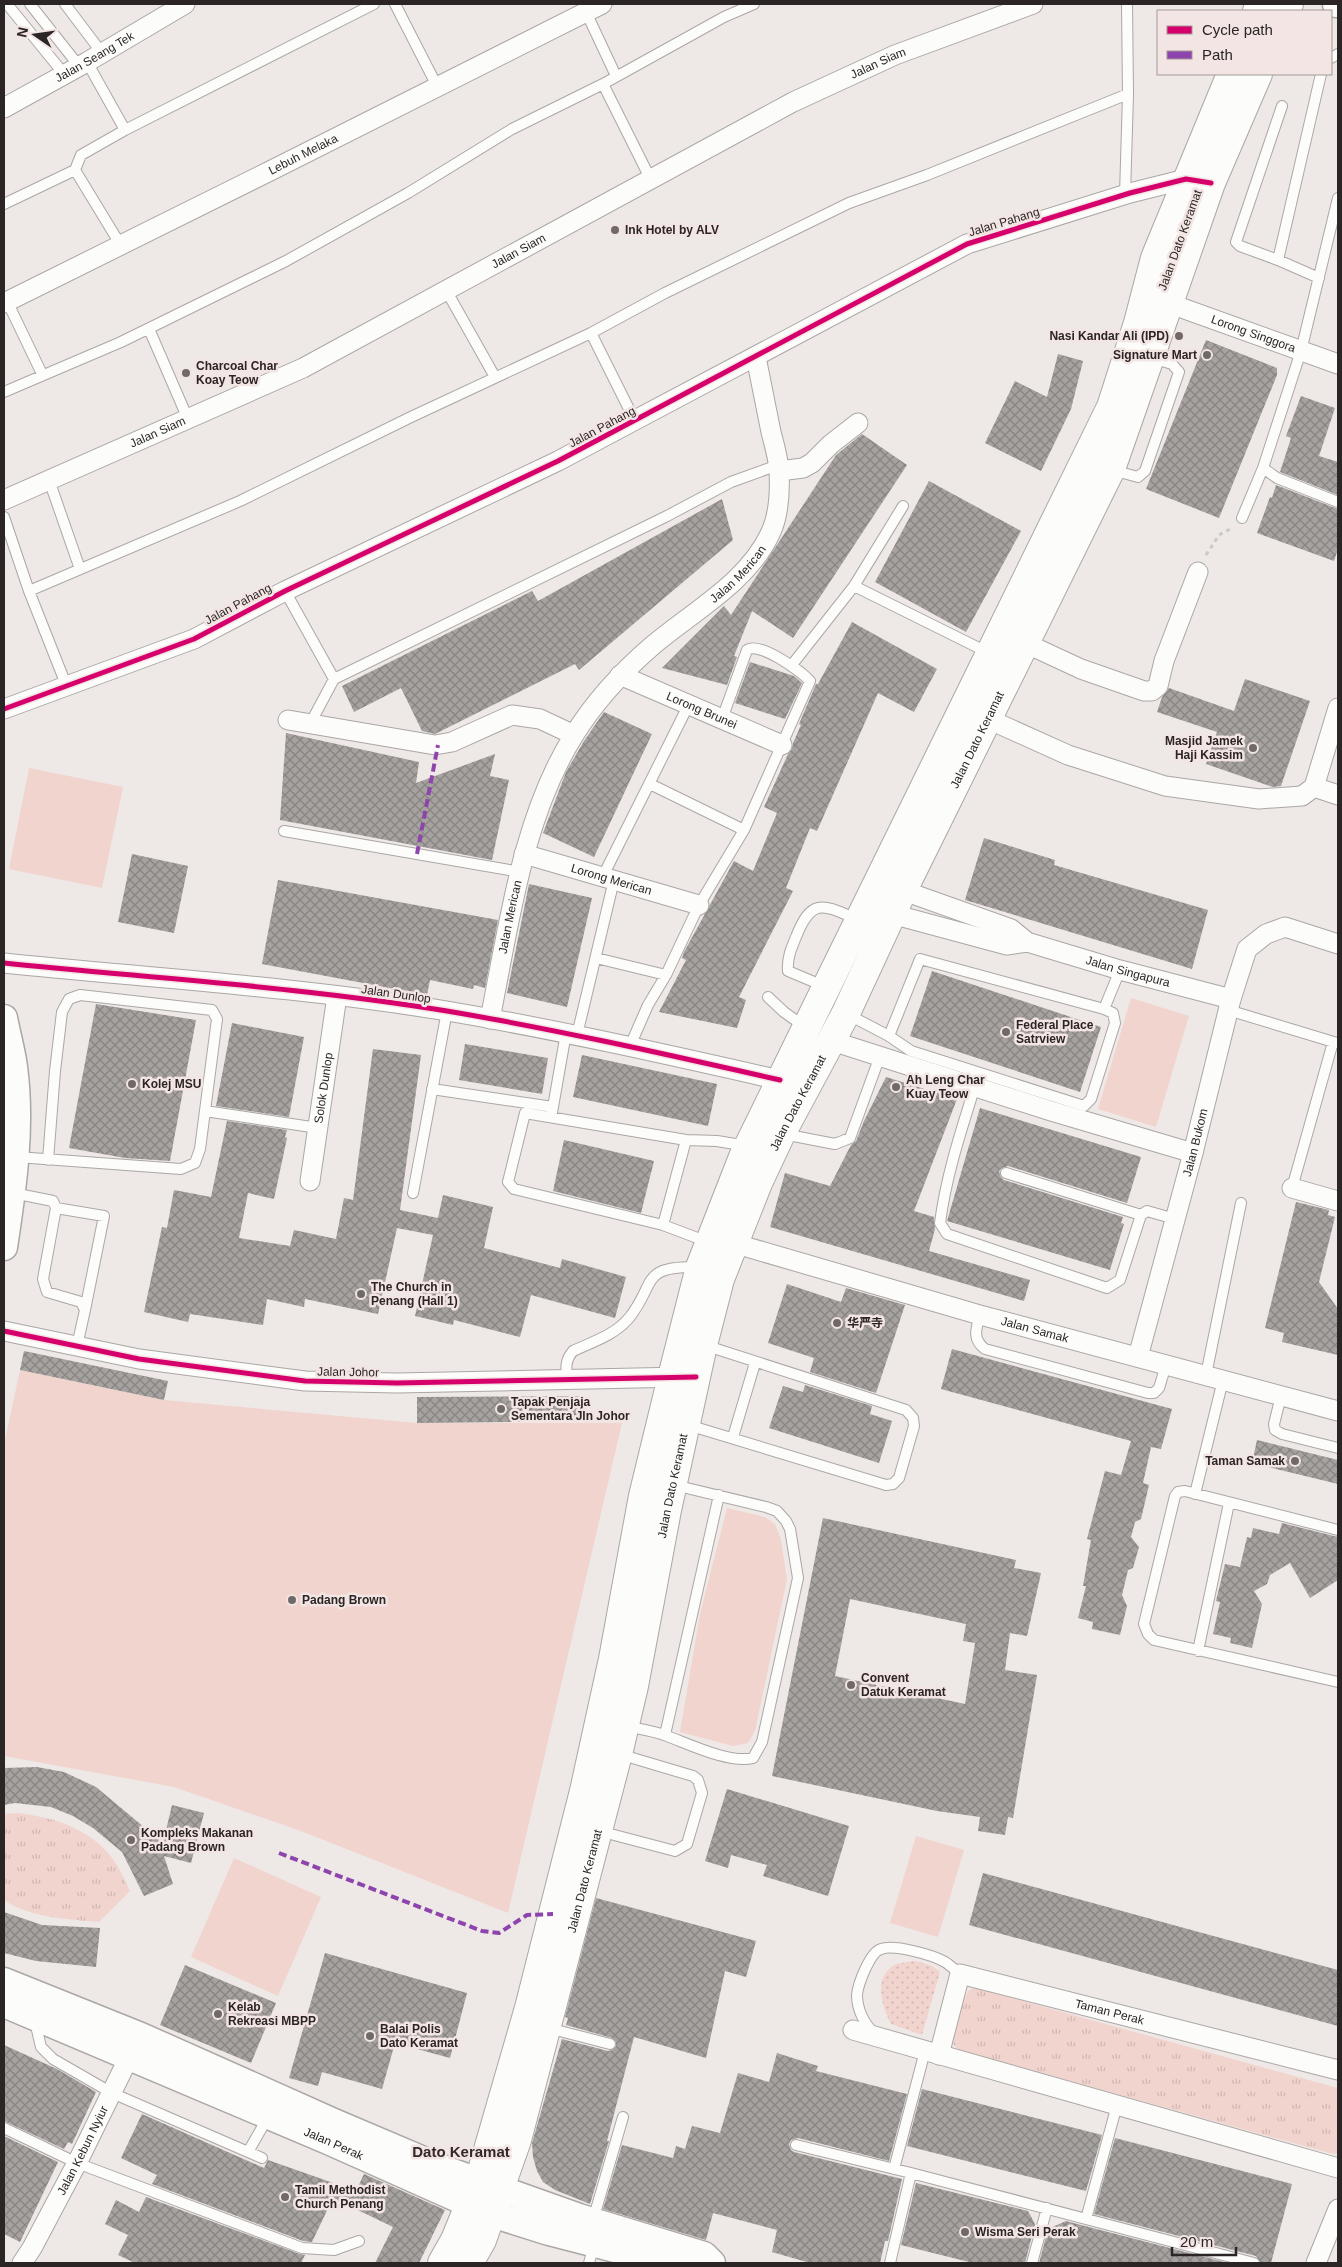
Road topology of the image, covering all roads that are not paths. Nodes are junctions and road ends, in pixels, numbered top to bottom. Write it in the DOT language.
graph roads {
  1 [pos="7,4"];
  2 [pos="30,4"];
  3 [pos="65,4"];
  4 [pos="185,4"];
  5 [pos="374,4"];
  6 [pos="396,4"];
  7 [pos="754,4"];
  8 [pos="1033,4"];
  9 [pos="1127,4"];
  10 [pos="594,8"];
  11 [pos="999,10"];
  12 [pos="83,64"];
  13 [pos="1231,75"];
  14 [pos="1257,75"];
  15 [pos="1321,75"];
  16 [pos="616,76"];
  17 [pos="603,84"];
  18 [pos="437,86"];
  19 [pos="1128,94"];
  20 [pos="1282,106"];
  21 [pos="4,108"];
  22 [pos="126,130"];
  23 [pos="75,170"];
  24 [pos="650,178"];
  25 [pos="1198,181"];
  26 [pos="1124,195"];
  27 [pos="1338,198"];
  28 [pos="4,204"];
  29 [pos="120,244"];
  30 [pos="1278,260"];
  31 [pos="1319,278"];
  32 [pos="446,290"];
  33 [pos="5,302"];
  34 [pos="1168,303"];
  35 [pos="1138,323"];
  36 [pos="149,329"];
  37 [pos="591,333"];
  38 [pos="1301,351"];
  39 [pos="756,357"];
  40 [pos="1338,364"];
  41 [pos="42,374"];
  42 [pos="495,377"];
  43 [pos="4,392"];
  44 [pos="188,420"];
  45 [pos="635,421"];
  46 [pos="858,423"];
  47 [pos="778,468"];
  48 [pos="1263,468"];
  49 [pos="48,480"];
  50 [pos="4,500"];
  51 [pos="1338,502"];
  52 [pos="903,506"];
  53 [pos="4,516"];
  54 [pos="1242,518"];
  55 [pos="80,569"];
  56 [pos="1198,572"];
  57 [pos="854,586"];
  58 [pos="29,591"];
  59 [pos="285,591"];
  60 [pos="1025,643"];
  61 [pos="989,652"];
  62 [pos="791,666"];
  63 [pos="620,675"];
  64 [pos="334,679"];
  65 [pos="67,687"];
  66 [pos="689,704"];
  67 [pos="1338,708"];
  68 [pos="4,709"];
  69 [pos="722,719"];
  70 [pos="988,719"];
  71 [pos="288,720"];
  72 [pos="310,724"];
  73 [pos="951,733"];
  74 [pos="574,735"];
  75 [pos="782,745"];
  76 [pos="650,784"];
  77 [pos="1314,787"];
  78 [pos="1338,795"];
  79 [pos="744,830"];
  80 [pos="284,831"];
  81 [pos="523,863"];
  82 [pos="609,878"];
  83 [pos="878,880"];
  84 [pos="897,902"];
  85 [pos="700,905"];
  86 [pos="859,920"];
  87 [pos="1027,942"];
  88 [pos="1338,944"];
  89 [pos="596,958"];
  90 [pos="4,963"];
  91 [pos="1120,970"];
  92 [pos="666,975"];
  93 [pos="827,988"];
  94 [pos="337,996"];
  95 [pos="768,997"];
  96 [pos="1229,1004"];
  97 [pos="1104,1009"];
  98 [pos="447,1011"];
  99 [pos="846,1013"];
  100 [pos="4,1018"];
  101 [pos="490,1019"];
  102 [pos="806,1027"];
  103 [pos="572,1034"];
  104 [pos="889,1036"];
  105 [pos="832,1041"];
  106 [pos="1335,1043"];
  107 [pos="630,1046"];
  108 [pos="880,1056"];
  109 [pos="9,1066"];
  110 [pos="780,1080"];
  111 [pos="975,1086"];
  112 [pos="432,1089"];
  113 [pos="205,1110"];
  114 [pos="552,1112"];
  115 [pos="318,1128"];
  116 [pos="781,1134"];
  117 [pos="686,1140"];
  118 [pos="748,1147"];
  119 [pos="1193,1153"];
  120 [pos="15,1157"];
  121 [pos="48,1160"];
  122 [pos="1006,1173"];
  123 [pos="310,1181"];
  124 [pos="1292,1188"];
  125 [pos="413,1193"];
  126 [pos="9,1200"];
  127 [pos="1338,1201"];
  128 [pos="1241,1203"];
  129 [pos="56,1208"];
  130 [pos="1141,1215"];
  131 [pos="1175,1219"];
  132 [pos="663,1225"];
  133 [pos="4,1247"];
  134 [pos="714,1251"];
  135 [pos="85,1310"];
  136 [pos="980,1315"];
  137 [pos="4,1331"];
  138 [pos="703,1345"];
  139 [pos="77,1346"];
  140 [pos="1138,1357"];
  141 [pos="755,1363"];
  142 [pos="1166,1365"];
  143 [pos="684,1377"];
  144 [pos="1214,1377"];
  145 [pos="567,1379"];
  146 [pos="1281,1396"];
  147 [pos="1338,1411"];
  148 [pos="686,1424"];
  149 [pos="733,1437"];
  150 [pos="1338,1448"];
  151 [pos="673,1484"];
  152 [pos="1195,1494"];
  153 [pos="719,1495"];
  154 [pos="1229,1502"];
  155 [pos="1338,1530"];
  156 [pos="1198,1651"];
  157 [pos="1338,1682"];
  158 [pos="625,1726"];
  159 [pos="665,1735"];
  160 [pos="618,1754"];
  161 [pos="598,1830"];
  162 [pos="960,1974"];
  163 [pos="4,1981"];
  164 [pos="4,2004"];
  165 [pos="40,2019"];
  166 [pos="547,2028"];
  167 [pos="853,2030"];
  168 [pos="878,2037"];
  169 [pos="130,2040"];
  170 [pos="610,2044"];
  171 [pos="932,2053"];
  172 [pos="1338,2070"];
  173 [pos="112,2093"];
  174 [pos="1117,2105"];
  175 [pos="269,2116"];
  176 [pos="623,2117"];
  177 [pos="4,2128"];
  178 [pos="796,2145"];
  179 [pos="248,2152"];
  180 [pos="262,2158"];
  181 [pos="77,2163"];
  182 [pos="1338,2168"];
  183 [pos="894,2169"];
  184 [pos="911,2172"];
  185 [pos="486,2198"];
  186 [pos="1047,2208"];
  187 [pos="1338,2209"];
  188 [pos="1086,2219"];
  189 [pos="359,2241"];
  190 [pos="592,2243"];
  191 [pos="22,2263"];
  192 [pos="442,2263"];
  193 [pos="469,2263"];
  194 [pos="669,2263"];
  195 [pos="712,2263"];
  196 [pos="892,2263"];
  197 [pos="1032,2263"];
  198 [pos="1254,2263"];
  199 [pos="1316,2263"];
  1 -- 12 [label="lane"];
  2 -- 12 [label="lane"];
  3 -- 12 [label="lane"];
  4 -- 12 [label="street, Jalan Seang Tek"];
  5 -- 22 [label="lane"];
  6 -- 18 [label="lane"];
  7 -- 16 [label="lane"];
  8 -- 11 [label="street, Jalan Siam"];
  9 -- 19 [label="lane"];
  10 -- 16 [label="lane"];
  10 -- 18 [label="street, Lebuh Melaka"];
  11 -- 24 [label="street, Jalan Siam"];
  12 -- 21 [label="street, Jalan Seang Tek"];
  12 -- 22 [label="lane"];
  13 -- 25 [label="main road, Jalan Dato Keramat"];
  14 -- 25 [label="main road, Jalan Dato Keramat"];
  15 -- 30 [label="lane"];
  16 -- 17 [label="lane"];
  17 -- 24 [label="lane"];
  17 -- 36 [label="lane"];
  18 -- 29 [label="street, Lebuh Melaka"];
  19 -- 26 [label="lane"];
  19 -- 37 [label="lane"];
  20 -- 30 [label="lane"];
  22 -- 23 [label="lane"];
  23 -- 28 [label="lane"];
  23 -- 29 [label="lane"];
  24 -- 32 [label="street, Jalan Siam"];
  25 -- 26 [label="street, Jalan Pahang"];
  25 -- 34 [label="main road, Jalan Dato Keramat"];
  25 -- 35 [label="main road, Jalan Dato Keramat"];
  26 -- 39 [label="street, Jalan Pahang"];
  27 -- 31 [label="lane"];
  29 -- 33 [label="street, Lebuh Melaka"];
  30 -- 31 [label="lane"];
  31 -- 38 [label="lane"];
  32 -- 42 [label="lane"];
  32 -- 44 [label="street, Jalan Siam"];
  33 -- 41 [label="lane"];
  34 -- 35 [label="street"];
  34 -- 38 [label="street, Lorong Singgora"];
  34 -- 60 [label="main road, Jalan Dato Keramat"];
  35 -- 61 [label="main road, Jalan Dato Keramat"];
  36 -- 41 [label="lane"];
  36 -- 44 [label="lane"];
  37 -- 42 [label="lane"];
  37 -- 45 [label="lane"];
  38 -- 40 [label="street, Lorong Singgora"];
  38 -- 48 [label="lane"];
  39 -- 45 [label="street, Jalan Pahang"];
  39 -- 47 [label="street, Jalan Merican"];
  41 -- 43 [label="lane"];
  42 -- 55 [label="lane"];
  44 -- 49 [label="street, Jalan Siam"];
  45 -- 59 [label="street, Jalan Pahang"];
  46 -- 47 [label="street"];
  47 -- 63 [label="street, Jalan Merican"];
  47 -- 64 [label="lane"];
  48 -- 51 [label="lane"];
  48 -- 54 [label="lane"];
  49 -- 50 [label="street, Jalan Siam"];
  49 -- 55 [label="lane"];
  52 -- 57 [label="lane"];
  53 -- 58 [label="lane"];
  55 -- 58 [label="lane"];
  56 -- 60 [label="street"];
  57 -- 61 [label="lane"];
  57 -- 62 [label="lane"];
  58 -- 65 [label="lane"];
  59 -- 64 [label="lane"];
  59 -- 65 [label="street, Jalan Pahang"];
  60 -- 70 [label="main road, Jalan Dato Keramat"];
  61 -- 73 [label="main road, Jalan Dato Keramat"];
  62 -- 69 [label="lane"];
  62 -- 75 [label="lane"];
  63 -- 66 [label="street, Lorong Brunei"];
  63 -- 74 [label="street, Jalan Merican"];
  64 -- 72 [label="lane"];
  65 -- 68 [label="street, Jalan Pahang"];
  66 -- 69 [label="street, Lorong Brunei"];
  66 -- 76 [label="lane"];
  67 -- 77 [label="street"];
  69 -- 75 [label="street, Lorong Brunei"];
  70 -- 73 [label="street"];
  70 -- 77 [label="street"];
  70 -- 84 [label="main road, Jalan Dato Keramat"];
  71 -- 72 [label="street"];
  72 -- 74 [label="street"];
  73 -- 83 [label="main road, Jalan Dato Keramat"];
  74 -- 81 [label="street, Jalan Merican"];
  75 -- 79 [label="lane"];
  76 -- 79 [label="lane"];
  76 -- 82 [label="lane"];
  77 -- 78 [label="street"];
  79 -- 85 [label="lane"];
  80 -- 81 [label="lane"];
  81 -- 82 [label="street, Lorong Merican"];
  81 -- 101 [label="street, Jalan Merican"];
  82 -- 85 [label="street, Lorong Merican"];
  82 -- 89 [label="lane"];
  83 -- 84 [label="street, Jalan Singapura"];
  83 -- 86 [label="main road, Jalan Dato Keramat"];
  84 -- 87 [label="street, Jalan Singapura"];
  84 -- 87 [label="street, Jalan Singapura"];
  84 -- 99 [label="main road, Jalan Dato Keramat"];
  85 -- 92 [label="lane"];
  86 -- 93 [label="main road, Jalan Dato Keramat"];
  86 -- 93 [label="lane"];
  87 -- 91 [label="street, Jalan Singapura"];
  88 -- 96 [label="street, Jalan Bukom"];
  89 -- 92 [label="lane"];
  89 -- 103 [label="lane"];
  90 -- 94 [label="street, Jalan Dunlop"];
  91 -- 96 [label="street, Jalan Singapura"];
  91 -- 97 [label="lane"];
  92 -- 107 [label="lane"];
  93 -- 102 [label="main road, Jalan Dato Keramat"];
  94 -- 98 [label="street, Jalan Dunlop"];
  94 -- 115 [label="street, Solok Dunlop"];
  95 -- 102 [label="lane"];
  96 -- 106 [label="lane"];
  96 -- 119 [label="street, Jalan Bukom"];
  97 -- 104 [label="lane"];
  97 -- 104 [label="lane"];
  98 -- 101 [label="street, Jalan Dunlop"];
  98 -- 112 [label="lane"];
  99 -- 104 [label="lane"];
  99 -- 105 [label="main road, Jalan Dato Keramat"];
  100 -- 109 [label="main road"];
  101 -- 103 [label="street, Jalan Dunlop"];
  102 -- 110 [label="main road, Jalan Dato Keramat"];
  103 -- 107 [label="street, Jalan Dunlop"];
  103 -- 114 [label="lane"];
  105 -- 108 [label="street"];
  105 -- 116 [label="main road, Jalan Dato Keramat"];
  106 -- 124 [label="lane"];
  107 -- 110 [label="street, Jalan Dunlop"];
  108 -- 111 [label="street"];
  108 -- 116 [label="lane"];
  109 -- 120 [label="main road"];
  110 -- 118 [label="main road, Jalan Dato Keramat"];
  111 -- 119 [label="street"];
  111 -- 130 [label="lane"];
  112 -- 114 [label="lane"];
  112 -- 125 [label="lane"];
  113 -- 115 [label="lane"];
  113 -- 121 [label="lane"];
  113 -- 121 [label="lane"];
  114 -- 117 [label="lane"];
  114 -- 132 [label="lane"];
  115 -- 123 [label="street, Solok Dunlop"];
  116 -- 134 [label="main road, Jalan Dato Keramat"];
  117 -- 118 [label="lane"];
  117 -- 132 [label="lane"];
  118 -- 134 [label="main road, Jalan Dato Keramat"];
  119 -- 131 [label="street, Jalan Bukom"];
  120 -- 121 [label="lane"];
  120 -- 126 [label="main road"];
  122 -- 130 [label="lane"];
  124 -- 127 [label="street"];
  126 -- 129 [label="lane"];
  126 -- 133 [label="main road"];
  128 -- 144 [label="lane"];
  129 -- 135 [label="lane"];
  129 -- 135 [label="lane"];
  130 -- 131 [label="lane"];
  131 -- 140 [label="street, Jalan Bukom"];
  132 -- 134 [label="lane"];
  134 -- 136 [label="street, Jalan Samak"];
  134 -- 138 [label="main road, Jalan Dato Keramat"];
  134 -- 143 [label="main road, Jalan Dato Keramat"];
  134 -- 145 [label="lane"];
  135 -- 139 [label="lane"];
  136 -- 140 [label="street, Jalan Samak"];
  136 -- 142 [label="lane"];
  137 -- 139 [label="street, Jalan Johor"];
  138 -- 141 [label="lane"];
  138 -- 143 [label="main road, Jalan Dato Keramat"];
  139 -- 145 [label="street, Jalan Johor"];
  140 -- 142 [label="street, Jalan Samak"];
  141 -- 149 [label="lane"];
  141 -- 149 [label="lane"];
  142 -- 144 [label="street, Jalan Samak"];
  143 -- 145 [label="street, Jalan Johor"];
  143 -- 148 [label="main road, Jalan Dato Keramat"];
  143 -- 185 [label="main road, Jalan Dato Keramat"];
  144 -- 146 [label="street, Jalan Samak"];
  144 -- 152 [label="lane"];
  146 -- 147 [label="street, Jalan Samak"];
  146 -- 150 [label="lane"];
  148 -- 149 [label="lane"];
  148 -- 151 [label="main road, Jalan Dato Keramat"];
  151 -- 153 [label="lane"];
  151 -- 158 [label="main road, Jalan Dato Keramat"];
  152 -- 154 [label="lane"];
  152 -- 156 [label="lane"];
  153 -- 159 [label="lane"];
  153 -- 159 [label="lane"];
  154 -- 155 [label="lane"];
  154 -- 156 [label="lane"];
  156 -- 157 [label="lane"];
  158 -- 159 [label="lane"];
  158 -- 160 [label="main road, Jalan Dato Keramat"];
  160 -- 161 [label="main road, Jalan Dato Keramat"];
  160 -- 161 [label="lane"];
  161 -- 166 [label="main road, Jalan Dato Keramat"];
  162 -- 168 [label="lane"];
  162 -- 171 [label="street"];
  162 -- 172 [label="street, Taman Perak"];
  163 -- 169 [label="main road, Jalan Perak"];
  164 -- 165 [label="main road, Jalan Perak"];
  165 -- 169 [label="main road, Jalan Perak"];
  165 -- 173 [label="lane"];
  166 -- 170 [label="lane"];
  166 -- 185 [label="main road, Jalan Dato Keramat"];
  167 -- 168 [label="street"];
  168 -- 171 [label="street"];
  169 -- 173 [label="street, Jalan Kebun Nyiur"];
  169 -- 175 [label="main road, Jalan Perak"];
  169 -- 185 [label="main road, Jalan Perak"];
  171 -- 174 [label="street"];
  171 -- 183 [label="lane"];
  173 -- 179 [label="lane"];
  173 -- 181 [label="street, Jalan Kebun Nyiur"];
  174 -- 182 [label="street"];
  174 -- 188 [label="lane"];
  175 -- 179 [label="lane"];
  175 -- 185 [label="main road, Jalan Perak"];
  176 -- 190 [label="lane"];
  177 -- 181 [label="lane"];
  178 -- 183 [label="lane"];
  179 -- 180 [label="lane"];
  181 -- 189 [label="lane"];
  181 -- 191 [label="street, Jalan Kebun Nyiur"];
  183 -- 184 [label="lane"];
  184 -- 186 [label="lane"];
  184 -- 196 [label="lane"];
  185 -- 190 [label="main road, Jalan Perak"];
  185 -- 192 [label="main road"];
  185 -- 193 [label="main road"];
  186 -- 188 [label="lane"];
  186 -- 197 [label="lane"];
  187 -- 199 [label="street"];
  188 -- 198 [label="lane"];
  190 -- 194 [label="main road, Jalan Perak"];
  190 -- 195 [label="main road, Jalan Perak"];
}
